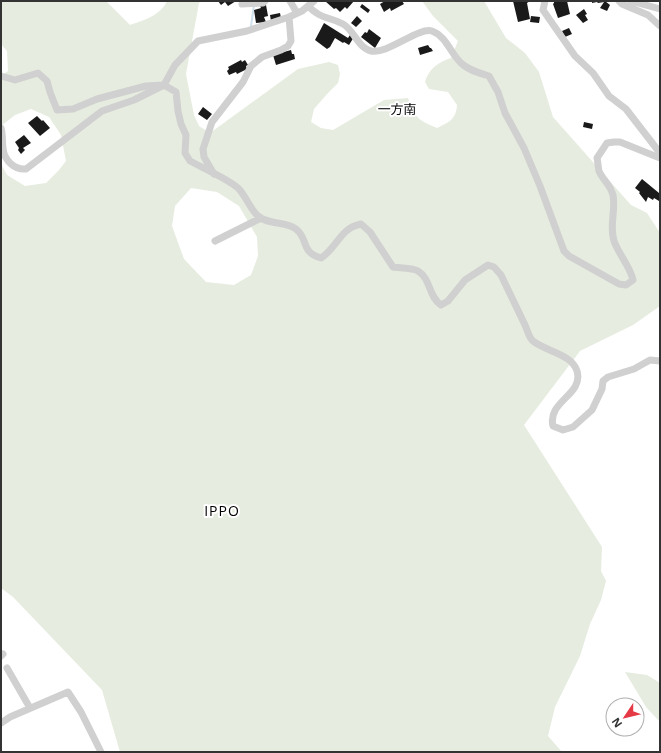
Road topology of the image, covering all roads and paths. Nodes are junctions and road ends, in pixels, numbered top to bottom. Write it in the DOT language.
graph roads {
  1 [pos="265,1"];
  2 [pos="290,1"];
  3 [pos="314,1"];
  4 [pos="545,1"];
  5 [pos="619,1"];
  6 [pos="631,1"];
  7 [pos="242,4"];
  8 [pos="308,6"];
  9 [pos="660,8"];
  10 [pos="297,13"];
  11 [pos="289,17"];
  12 [pos="660,26"];
  13 [pos="1,76"];
  14 [pos="164,84"];
  15 [pos="1,128"];
  16 [pos="660,153"];
  17 [pos="660,158"];
  18 [pos="214,174"];
  19 [pos="261,218"];
  20 [pos="215,241"];
  21 [pos="660,361"];
  22 [pos="7,668"];
  23 [pos="30,708"];
  24 [pos="1,723"];
  25 [pos="101,752"];
  1 -- 7 [label="street"];
  2 -- 10 [label="street"];
  3 -- 8 [label="street"];
  4 -- 16 [label="street"];
  5 -- 12 [label="street"];
  6 -- 9 [label="street"];
  8 -- 10 [label="street"];
  8 -- 17 [label="street"];
  10 -- 11 [label="street"];
  11 -- 14 [label="street"];
  11 -- 18 [label="street"];
  13 -- 14 [label="street"];
  14 -- 15 [label="street"];
  14 -- 18 [label="street"];
  18 -- 19 [label="street"];
  19 -- 20 [label="street"];
  19 -- 21 [label="street"];
  22 -- 23 [label="street"];
  23 -- 24 [label="street"];
  23 -- 25 [label="street"];
}
